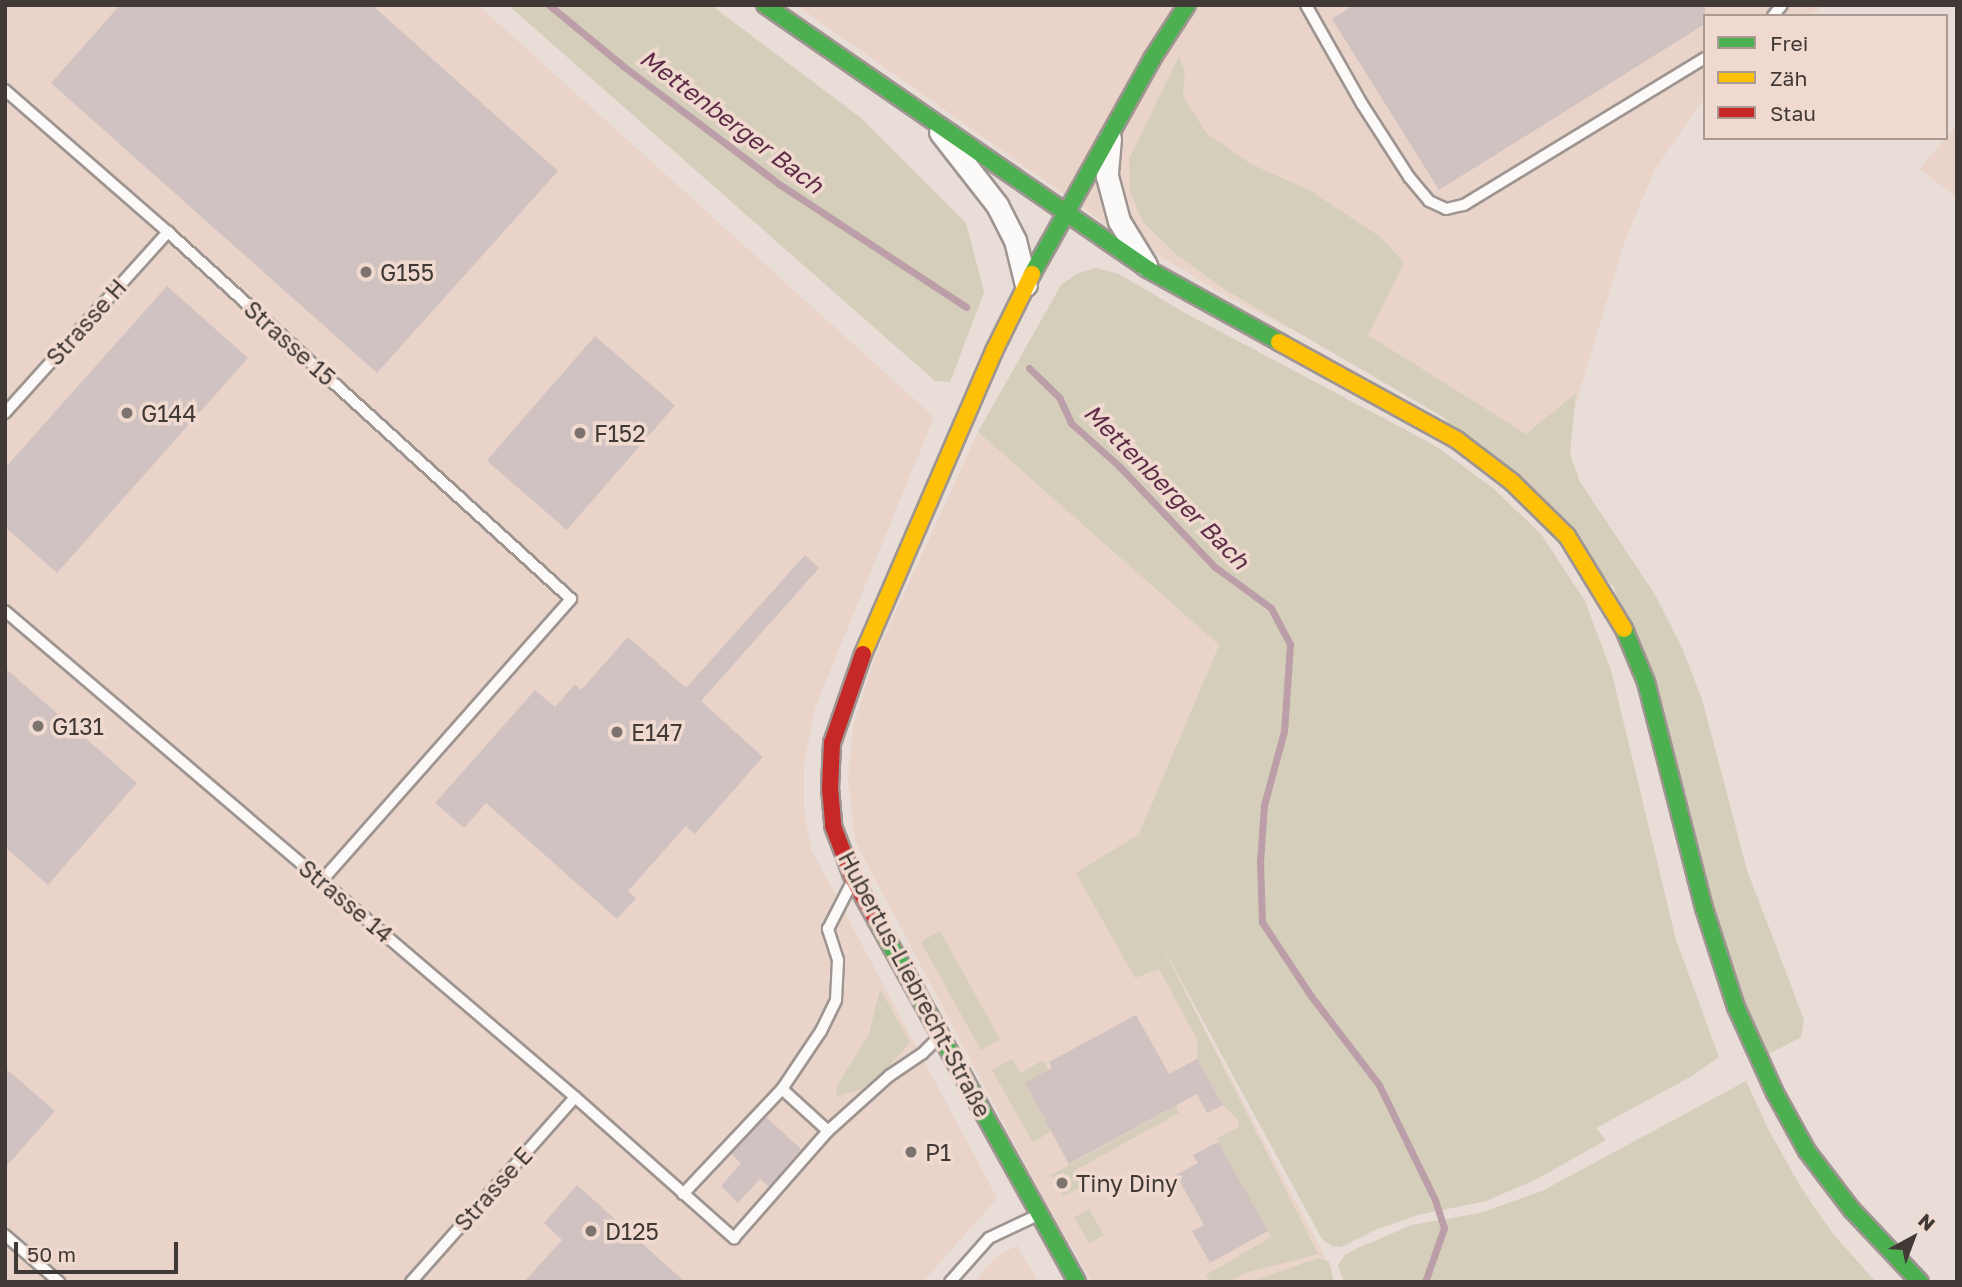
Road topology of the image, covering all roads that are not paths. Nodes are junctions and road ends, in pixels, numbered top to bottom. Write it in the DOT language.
graph roads {
  1 [pos="765,5"];
  2 [pos="1187,5"];
  3 [pos="1306,5"];
  4 [pos="1703,59"];
  5 [pos="5,90"];
  6 [pos="932,122"];
  7 [pos="1110,137"];
  8 [pos="1066,215"];
  9 [pos="167,232"];
  10 [pos="1149,270"];
  11 [pos="1026,285"];
  12 [pos="5,413"];
  13 [pos="5,611"];
  14 [pos="853,878"];
  15 [pos="322,880"];
  16 [pos="941,1034"];
  17 [pos="782,1089"];
  18 [pos="575,1097"];
  19 [pos="828,1131"];
  20 [pos="683,1194"];
  21 [pos="1039,1214"];
  22 [pos="5,1235"];
  23 [pos="59,1282"];
  24 [pos="411,1282"];
  25 [pos="950,1282"];
  26 [pos="1077,1282"];
  27 [pos="1920,1282"];
  1 -- 6 [label="main road"];
  2 -- 7 [label="main road, Hubertus-Liebrecht-Straße"];
  3 -- 4 [label="lane"];
  5 -- 9 [label="lane, Strasse 15"];
  6 -- 8 [label="main road"];
  6 -- 11 [label="street"];
  7 -- 8 [label="main road, Hubertus-Liebrecht-Straße"];
  7 -- 10 [label="street, Hubertus-Liebrecht-Straße"];
  8 -- 10 [label="main road"];
  8 -- 11 [label="main road, Hubertus-Liebrecht-Straße"];
  9 -- 12 [label="lane, Strasse H"];
  9 -- 15 [label="lane, Strasse 15"];
  10 -- 27 [label="main road"];
  11 -- 14 [label="main road, Hubertus-Liebrecht-Straße"];
  13 -- 15 [label="lane, Strasse 14"];
  14 -- 16 [label="main road, Hubertus-Liebrecht-Straße"];
  14 -- 17 [label="lane"];
  15 -- 18 [label="lane, Strasse 14"];
  16 -- 19 [label="lane"];
  16 -- 21 [label="main road, Hubertus-Liebrecht-Straße"];
  17 -- 19 [label="lane"];
  17 -- 20 [label="lane"];
  18 -- 20 [label="lane, Strasse 14"];
  18 -- 24 [label="lane, Strasse E"];
  19 -- 20 [label="lane, Strasse 14"];
  21 -- 25 [label="lane"];
  21 -- 26 [label="main road, Hubertus-Liebrecht-Straße"];
  22 -- 23 [label="lane"];
}
